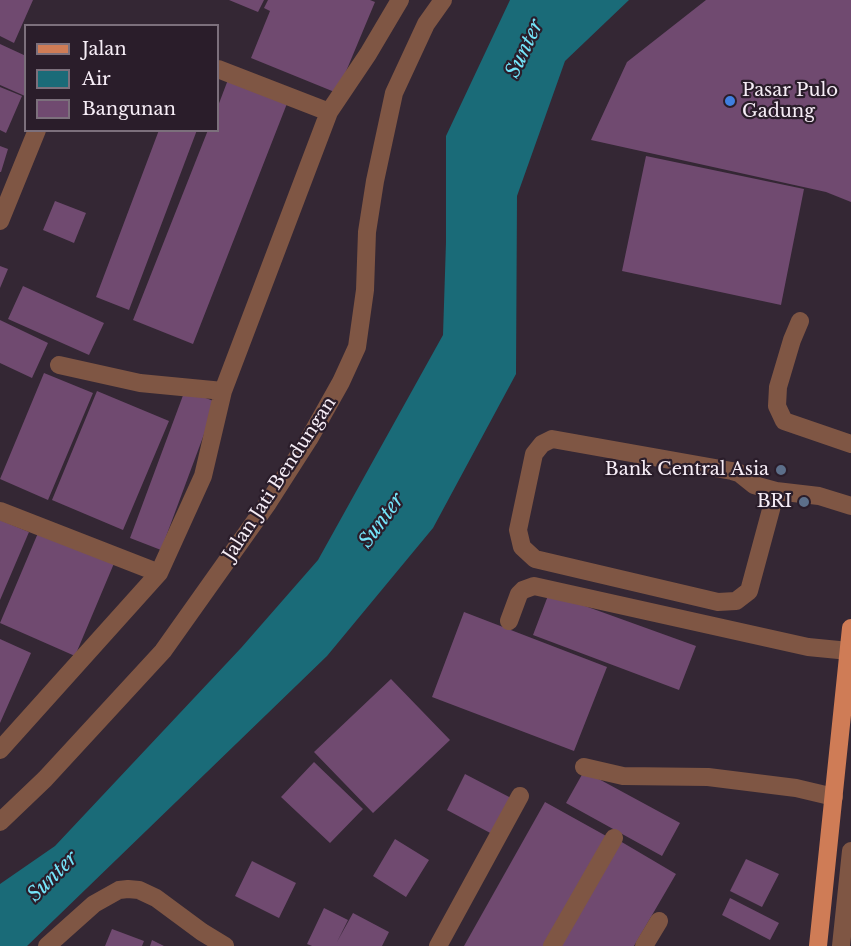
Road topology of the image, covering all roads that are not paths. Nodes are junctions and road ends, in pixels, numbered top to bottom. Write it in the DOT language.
graph roads {
  1 [pos="400,0"];
  2 [pos="443,0"];
  3 [pos="219,69"];
  4 [pos="329,112"];
  5 [pos="36,132"];
  6 [pos="0,221"];
  7 [pos="800,321"];
  8 [pos="59,366"];
  9 [pos="223,391"];
  10 [pos="851,444"];
  11 [pos="776,491"];
  12 [pos="851,506"];
  13 [pos="0,511"];
  14 [pos="159,573"];
  15 [pos="509,621"];
  16 [pos="851,627"];
  17 [pos="849,651"];
  18 [pos="0,750"];
  19 [pos="584,767"];
  20 [pos="520,796"];
  21 [pos="834,797"];
  22 [pos="0,822"];
  23 [pos="614,838"];
  24 [pos="851,851"];
  25 [pos="659,921"];
  26 [pos="199,939"];
  27 [pos="47,946"];
  28 [pos="225,946"];
  29 [pos="438,946"];
  30 [pos="552,946"];
  31 [pos="644,946"];
  32 [pos="818,946"];
  33 [pos="841,946"];
  1 -- 4 [label="street"];
  2 -- 22 [label="street, Jalan Jati Bendungan"];
  3 -- 4 [label="street"];
  4 -- 9 [label="street"];
  5 -- 6 [label="street"];
  7 -- 10 [label="street"];
  8 -- 9 [label="street"];
  9 -- 14 [label="street"];
  11 -- 11 [label="street"];
  11 -- 12 [label="street"];
  13 -- 14 [label="street"];
  14 -- 18 [label="street"];
  15 -- 17 [label="street"];
  16 -- 17 [label="main road"];
  17 -- 21 [label="main road"];
  19 -- 21 [label="street"];
  20 -- 29 [label="street"];
  21 -- 32 [label="main road"];
  23 -- 30 [label="street"];
  24 -- 33 [label="street"];
  25 -- 31 [label="street"];
  26 -- 27 [label="street"];
  26 -- 28 [label="street"];
}
